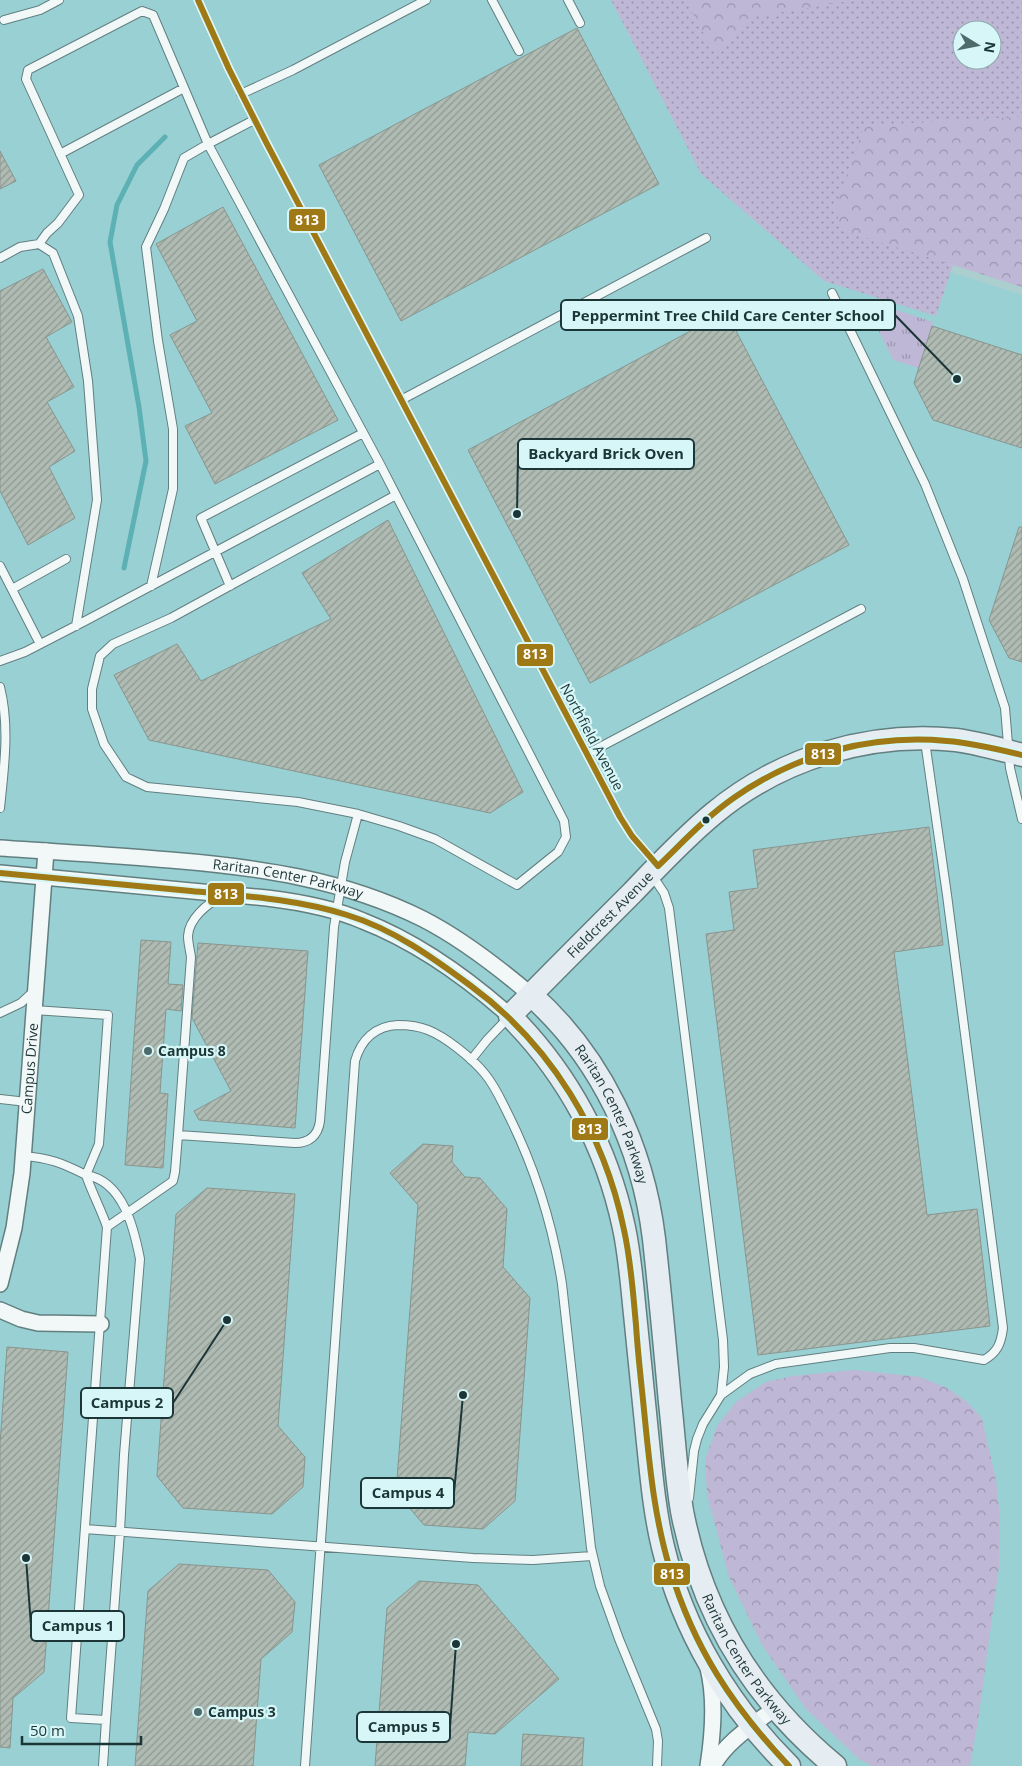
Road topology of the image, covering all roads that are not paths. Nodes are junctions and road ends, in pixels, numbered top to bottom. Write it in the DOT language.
graph roads {
  1 [pos="59,0"];
  2 [pos="198,0"];
  3 [pos="426,0"];
  4 [pos="492,0"];
  5 [pos="568,0"];
  6 [pos="4,20"];
  7 [pos="580,23"];
  8 [pos="519,51"];
  9 [pos="184,88"];
  10 [pos="241,94"];
  11 [pos="254,120"];
  12 [pos="208,144"];
  13 [pos="60,154"];
  14 [pos="706,238"];
  15 [pos="39,244"];
  16 [pos="0,258"];
  17 [pos="832,293"];
  18 [pos="401,400"];
  19 [pos="363,433"];
  20 [pos="380,464"];
  21 [pos="396,495"];
  22 [pos="214,552"];
  23 [pos="66,559"];
  24 [pos="0,566"];
  25 [pos="151,586"];
  26 [pos="230,586"];
  27 [pos="12,589"];
  28 [pos="861,609"];
  29 [pos="76,626"];
  30 [pos="40,644"];
  31 [pos="0,661"];
  32 [pos="0,687"];
  33 [pos="925,738"];
  34 [pos="1015,753"];
  35 [pos="587,754"];
  36 [pos="0,808"];
  37 [pos="358,814"];
  38 [pos="1022,819"];
  39 [pos="0,848"];
  40 [pos="46,851"];
  41 [pos="654,870"];
  42 [pos="0,873"];
  43 [pos="44,878"];
  44 [pos="340,887"];
  45 [pos="238,895"];
  46 [pos="336,911"];
  47 [pos="36,988"];
  48 [pos="531,995"];
  49 [pos="34,1010"];
  50 [pos="0,1013"];
  51 [pos="510,1016"];
  52 [pos="471,1060"];
  53 [pos="0,1099"];
  54 [pos="27,1102"];
  55 [pos="178,1135"];
  56 [pos="23,1156"];
  57 [pos="86,1175"];
  58 [pos="127,1213"];
  59 [pos="107,1227"];
  60 [pos="0,1284"];
  61 [pos="0,1310"];
  62 [pos="101,1324"];
  63 [pos="720,1395"];
  64 [pos="686,1527"];
  65 [pos="85,1529"];
  66 [pos="120,1531"];
  67 [pos="321,1546"];
  68 [pos="592,1556"];
  69 [pos="700,1648"];
  70 [pos="775,1708"];
  71 [pos="106,1720"];
  72 [pos="752,1726"];
  73 [pos="103,1766"];
  74 [pos="305,1766"];
  75 [pos="657,1766"];
  76 [pos="708,1766"];
  77 [pos="712,1766"];
  78 [pos="789,1766"];
  79 [pos="835,1766"];
  1 -- 6 [label="lane"];
  2 -- 10 [label="lane, Northfield Avenue"];
  3 -- 10 [label="lane"];
  4 -- 8 [label="lane"];
  5 -- 7 [label="lane"];
  9 -- 12 [label="lane"];
  9 -- 13 [label="lane"];
  9 -- 13 [label="lane"];
  10 -- 11 [label="lane, Northfield Avenue"];
  11 -- 12 [label="lane"];
  11 -- 18 [label="lane, Northfield Avenue"];
  12 -- 19 [label="lane"];
  12 -- 25 [label="lane"];
  13 -- 15 [label="lane"];
  14 -- 18 [label="lane"];
  15 -- 16 [label="lane"];
  15 -- 29 [label="lane"];
  17 -- 34 [label="lane"];
  18 -- 35 [label="lane, Northfield Avenue"];
  19 -- 20 [label="lane"];
  19 -- 22 [label="lane"];
  20 -- 21 [label="lane"];
  20 -- 22 [label="lane"];
  21 -- 26 [label="lane"];
  21 -- 37 [label="lane"];
  22 -- 25 [label="lane"];
  22 -- 26 [label="lane"];
  23 -- 27 [label="lane"];
  24 -- 27 [label="lane"];
  25 -- 29 [label="lane"];
  26 -- 37 [label="lane"];
  27 -- 30 [label="lane"];
  28 -- 35 [label="lane"];
  29 -- 30 [label="lane"];
  30 -- 31 [label="lane"];
  32 -- 36 [label="lane"];
  33 -- 34 [label="street, Fieldcrest Avenue"];
  33 -- 41 [label="street, Fieldcrest Avenue"];
  33 -- 63 [label="lane"];
  34 -- 38 [label="lane"];
  35 -- 41 [label="lane, Northfield Avenue"];
  37 -- 44 [label="lane"];
  39 -- 40 [label="street, Raritan Center Parkway"];
  40 -- 43 [label="street, Campus Drive"];
  40 -- 44 [label="street, Raritan Center Parkway"];
  41 -- 48 [label="street, Fieldcrest Avenue"];
  41 -- 63 [label="lane, Northfield Avenue"];
  42 -- 43 [label="street, Raritan Center Parkway"];
  43 -- 45 [label="street, Raritan Center Parkway"];
  43 -- 47 [label="street, Campus Drive"];
  44 -- 46 [label="lane"];
  44 -- 48 [label="street, Raritan Center Parkway"];
  45 -- 46 [label="street, Raritan Center Parkway"];
  45 -- 55 [label="lane"];
  46 -- 51 [label="street, Raritan Center Parkway"];
  46 -- 55 [label="lane"];
  47 -- 49 [label="street, Campus Drive"];
  47 -- 50 [label="lane"];
  48 -- 51 [label="street, Fieldcrest Avenue"];
  48 -- 64 [label="street, Raritan Center Parkway"];
  49 -- 54 [label="street, Campus Drive"];
  49 -- 57 [label="lane"];
  51 -- 52 [label="lane"];
  51 -- 69 [label="street, Raritan Center Parkway"];
  52 -- 67 [label="lane"];
  52 -- 68 [label="lane"];
  53 -- 54 [label="lane"];
  54 -- 56 [label="street, Campus Drive"];
  55 -- 58 [label="lane"];
  56 -- 57 [label="lane"];
  56 -- 60 [label="street, Campus Drive"];
  57 -- 58 [label="lane"];
  57 -- 59 [label="lane"];
  58 -- 59 [label="lane"];
  58 -- 66 [label="lane"];
  59 -- 62 [label="lane"];
  61 -- 62 [label="street"];
  62 -- 65 [label="lane"];
  63 -- 64 [label="lane"];
  64 -- 70 [label="street, Raritan Center Parkway"];
  65 -- 66 [label="lane"];
  65 -- 71 [label="lane"];
  66 -- 67 [label="lane"];
  66 -- 71 [label="lane"];
  67 -- 68 [label="lane"];
  67 -- 74 [label="lane"];
  68 -- 75 [label="lane"];
  69 -- 72 [label="street, Raritan Center Parkway"];
  69 -- 76 [label="street"];
  70 -- 72 [label="street"];
  70 -- 79 [label="street, Raritan Center Parkway"];
  71 -- 73 [label="lane"];
  72 -- 77 [label="street"];
  72 -- 78 [label="street, Raritan Center Parkway"];
}
